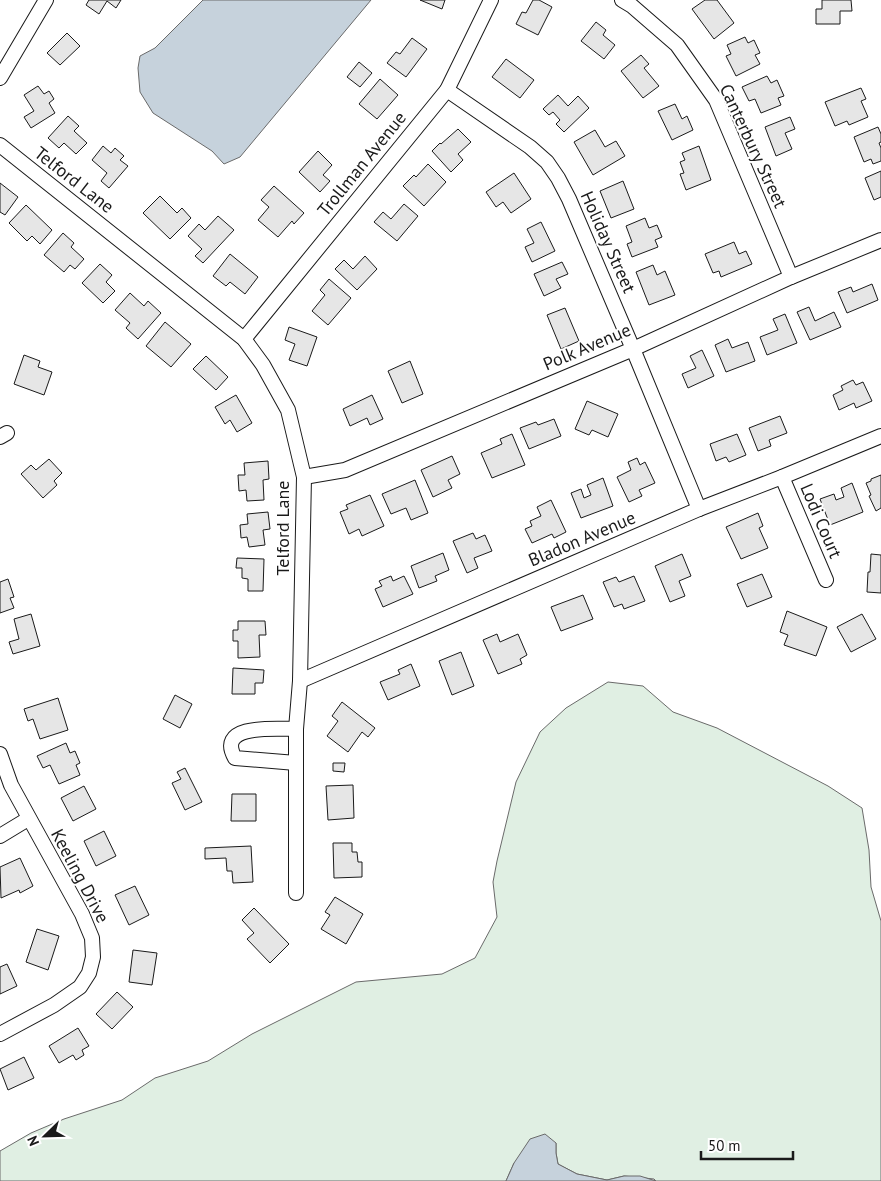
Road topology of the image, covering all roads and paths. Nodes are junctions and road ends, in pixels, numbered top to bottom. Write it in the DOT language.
graph roads {
  1 [pos="46,0"];
  2 [pos="491,0"];
  3 [pos="622,0"];
  4 [pos="0,78"];
  5 [pos="447,90"];
  6 [pos="0,145"];
  7 [pos="881,240"];
  8 [pos="791,278"];
  9 [pos="244,338"];
  10 [pos="633,349"];
  11 [pos="881,436"];
  12 [pos="304,477"];
  13 [pos="782,477"];
  14 [pos="699,509"];
  15 [pos="826,580"];
  16 [pos="300,681"];
  17 [pos="296,729"];
  18 [pos="0,754"];
  19 [pos="296,763"];
  20 [pos="28,818"];
  21 [pos="0,836"];
  22 [pos="296,893"];
  23 [pos="0,1034"];
  1 -- 4 [label="street"];
  2 -- 5 [label="street, Trollman Avenue"];
  3 -- 8 [label="street, Canterbury Street"];
  5 -- 9 [label="street, Trollman Avenue"];
  5 -- 10 [label="street, Holiday Street"];
  6 -- 9 [label="street, Telford Lane"];
  7 -- 8 [label="street, Polk Avenue"];
  8 -- 10 [label="street, Polk Avenue"];
  9 -- 12 [label="street, Telford Lane"];
  10 -- 12 [label="street, Polk Avenue"];
  10 -- 14 [label="street, Holiday Street"];
  11 -- 13 [label="street, Bladon Avenue"];
  12 -- 16 [label="street, Telford Lane"];
  13 -- 14 [label="street, Bladon Avenue"];
  13 -- 15 [label="street, Lodi Court"];
  14 -- 16 [label="street, Bladon Avenue"];
  16 -- 17 [label="street, Telford Lane"];
  17 -- 19 [label="street, Telford Lane"];
  17 -- 19 [label="street"];
  18 -- 20 [label="street, Keeling Drive"];
  19 -- 22 [label="street, Telford Lane"];
  20 -- 21 [label="street"];
  20 -- 23 [label="street, Keeling Drive"];
}
